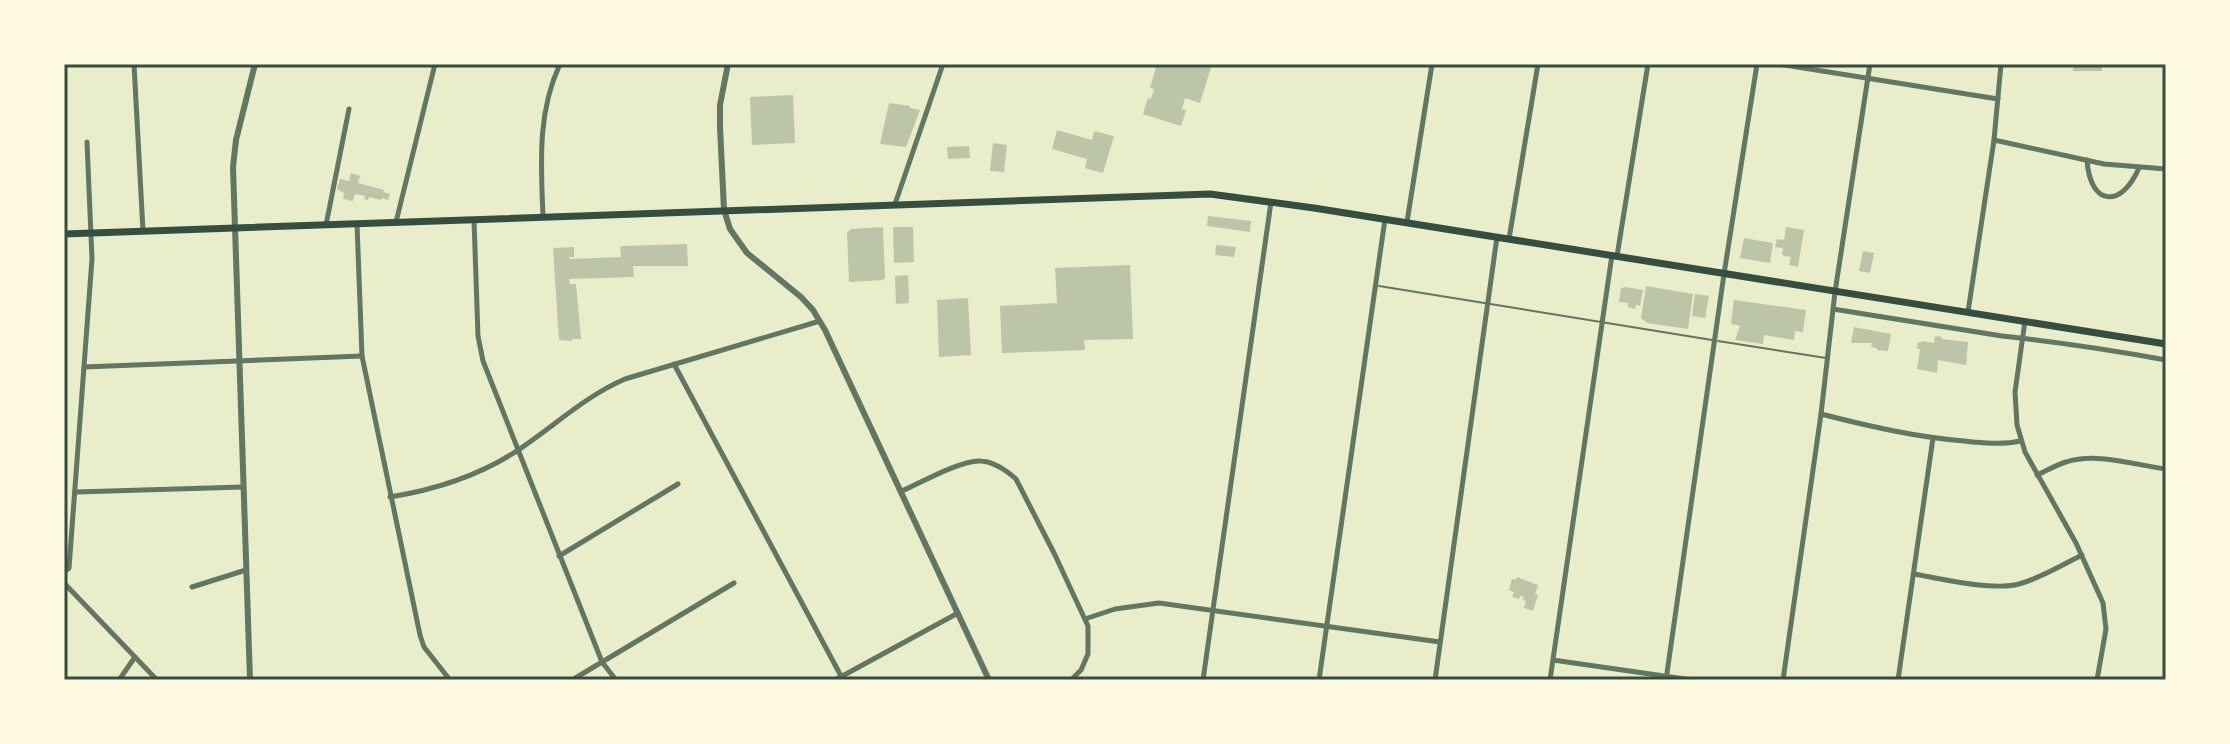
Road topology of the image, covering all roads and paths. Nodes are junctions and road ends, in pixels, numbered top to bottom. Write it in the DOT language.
graph roads {
  1 [pos="134,64"];
  2 [pos="255,64"];
  3 [pos="435,64"];
  4 [pos="560,64"];
  5 [pos="728,64"];
  6 [pos="943,64"];
  7 [pos="1432,64"];
  8 [pos="1538,64"];
  9 [pos="1648,64"];
  10 [pos="1757,64"];
  11 [pos="1778,64"];
  12 [pos="1870,64"];
  13 [pos="2001,64"];
  14 [pos="1868,78"];
  15 [pos="1998,99"];
  16 [pos="349,109"];
  17 [pos="1994,140"];
  18 [pos="87,142"];
  19 [pos="2087,160"];
  20 [pos="2139,168"];
  21 [pos="2166,169"];
  22 [pos="1271,202"];
  23 [pos="895,204"];
  24 [pos="724,210"];
  25 [pos="543,217"];
  26 [pos="1385,219"];
  27 [pos="474,220"];
  28 [pos="396,222"];
  29 [pos="1407,222"];
  30 [pos="357,224"];
  31 [pos="326,225"];
  32 [pos="234,228"];
  33 [pos="143,231"];
  34 [pos="91,233"];
  35 [pos="64,234"];
  36 [pos="1497,237"];
  37 [pos="1509,239"];
  38 [pos="1615,256"];
  39 [pos="1724,274"];
  40 [pos="1375,285"];
  41 [pos="1835,292"];
  42 [pos="1488,304"];
  43 [pos="1833,309"];
  44 [pos="1968,312"];
  45 [pos="820,321"];
  46 [pos="2025,321"];
  47 [pos="1602,323"];
  48 [pos="2023,337"];
  49 [pos="1715,340"];
  50 [pos="2166,344"];
  51 [pos="362,356"];
  52 [pos="1828,358"];
  53 [pos="2166,360"];
  54 [pos="239,361"];
  55 [pos="674,364"];
  56 [pos="84,367"];
  57 [pos="1821,414"];
  58 [pos="1933,438"];
  59 [pos="2021,441"];
  60 [pos="517,450"];
  61 [pos="2166,469"];
  62 [pos="2037,475"];
  63 [pos="678,484"];
  64 [pos="243,487"];
  65 [pos="902,491"];
  66 [pos="76,492"];
  67 [pos="390,497"];
  68 [pos="2082,555"];
  69 [pos="559,556"];
  70 [pos="246,570"];
  71 [pos="64,572"];
  72 [pos="1914,574"];
  73 [pos="64,583"];
  74 [pos="734,583"];
  75 [pos="192,587"];
  76 [pos="1213,611"];
  77 [pos="958,613"];
  78 [pos="1085,619"];
  79 [pos="1326,627"];
  80 [pos="1440,642"];
  81 [pos="135,657"];
  82 [pos="1553,660"];
  83 [pos="602,662"];
  84 [pos="841,676"];
  85 [pos="1666,678"];
  86 [pos="119,680"];
  87 [pos="157,680"];
  88 [pos="250,680"];
  89 [pos="450,680"];
  90 [pos="572,680"];
  91 [pos="616,680"];
  92 [pos="835,680"];
  93 [pos="989,680"];
  94 [pos="1071,680"];
  95 [pos="1203,680"];
  96 [pos="1319,680"];
  97 [pos="1435,680"];
  98 [pos="1550,680"];
  99 [pos="1692,680"];
  100 [pos="1783,680"];
  101 [pos="1898,680"];
  102 [pos="2097,680"];
  1 -- 33 [label="street"];
  2 -- 32 [label="street"];
  3 -- 28 [label="street"];
  4 -- 25 [label="street"];
  5 -- 24 [label="street"];
  6 -- 23 [label="street"];
  7 -- 29 [label="street"];
  8 -- 37 [label="street"];
  9 -- 38 [label="street"];
  10 -- 39 [label="street"];
  11 -- 14 [label="street"];
  12 -- 14 [label="street"];
  13 -- 15 [label="street"];
  14 -- 15 [label="street"];
  14 -- 41 [label="street"];
  15 -- 17 [label="street"];
  16 -- 31 [label="street"];
  17 -- 19 [label="street"];
  17 -- 44 [label="street"];
  18 -- 34 [label="street"];
  19 -- 20 [label="street"];
  19 -- 20 [label="street"];
  20 -- 21 [label="street"];
  22 -- 23 [label="main road"];
  22 -- 26 [label="main road"];
  22 -- 76 [label="street"];
  23 -- 24 [label="main road"];
  24 -- 25 [label="main road"];
  24 -- 45 [label="street"];
  25 -- 27 [label="main road"];
  26 -- 29 [label="main road"];
  26 -- 40 [label="street"];
  27 -- 28 [label="main road"];
  27 -- 60 [label="street"];
  28 -- 30 [label="main road"];
  29 -- 36 [label="main road"];
  30 -- 31 [label="main road"];
  30 -- 51 [label="street"];
  31 -- 32 [label="main road"];
  32 -- 33 [label="main road"];
  32 -- 54 [label="street"];
  33 -- 34 [label="main road"];
  34 -- 35 [label="main road"];
  34 -- 56 [label="street"];
  36 -- 37 [label="main road"];
  36 -- 42 [label="street"];
  37 -- 38 [label="main road"];
  38 -- 39 [label="main road"];
  38 -- 47 [label="street"];
  39 -- 41 [label="main road"];
  39 -- 49 [label="street"];
  40 -- 42 [label="lane"];
  40 -- 79 [label="street"];
  41 -- 43 [label="street"];
  41 -- 44 [label="main road"];
  42 -- 47 [label="lane"];
  42 -- 80 [label="street"];
  43 -- 48 [label="street"];
  43 -- 52 [label="street"];
  44 -- 46 [label="main road"];
  45 -- 55 [label="street"];
  45 -- 65 [label="street"];
  46 -- 48 [label="street"];
  46 -- 50 [label="main road"];
  47 -- 49 [label="lane"];
  47 -- 82 [label="street"];
  48 -- 53 [label="street"];
  48 -- 59 [label="street"];
  49 -- 52 [label="lane"];
  49 -- 85 [label="street"];
  51 -- 54 [label="street"];
  51 -- 67 [label="street"];
  52 -- 57 [label="street"];
  54 -- 56 [label="street"];
  54 -- 64 [label="street"];
  55 -- 60 [label="street"];
  55 -- 84 [label="street"];
  56 -- 66 [label="street"];
  57 -- 58 [label="street"];
  57 -- 100 [label="street"];
  58 -- 59 [label="street"];
  58 -- 72 [label="street"];
  59 -- 62 [label="street"];
  60 -- 67 [label="street"];
  60 -- 69 [label="street"];
  61 -- 62 [label="street"];
  62 -- 68 [label="street"];
  63 -- 69 [label="street"];
  64 -- 66 [label="street"];
  64 -- 70 [label="street"];
  65 -- 77 [label="street"];
  65 -- 78 [label="street"];
  66 -- 71 [label="street"];
  67 -- 89 [label="street"];
  68 -- 72 [label="street"];
  68 -- 102 [label="street"];
  69 -- 83 [label="street"];
  70 -- 75 [label="street"];
  70 -- 88 [label="street"];
  72 -- 101 [label="street"];
  73 -- 81 [label="street"];
  74 -- 83 [label="street"];
  76 -- 78 [label="street"];
  76 -- 79 [label="street"];
  76 -- 95 [label="street"];
  77 -- 84 [label="street"];
  77 -- 93 [label="street"];
  78 -- 94 [label="street"];
  79 -- 80 [label="street"];
  79 -- 96 [label="street"];
  80 -- 97 [label="street"];
  81 -- 86 [label="street"];
  81 -- 87 [label="street"];
  82 -- 85 [label="street"];
  82 -- 98 [label="street"];
  83 -- 90 [label="street"];
  83 -- 91 [label="street"];
  84 -- 92 [label="street"];
  85 -- 99 [label="street"];
}
